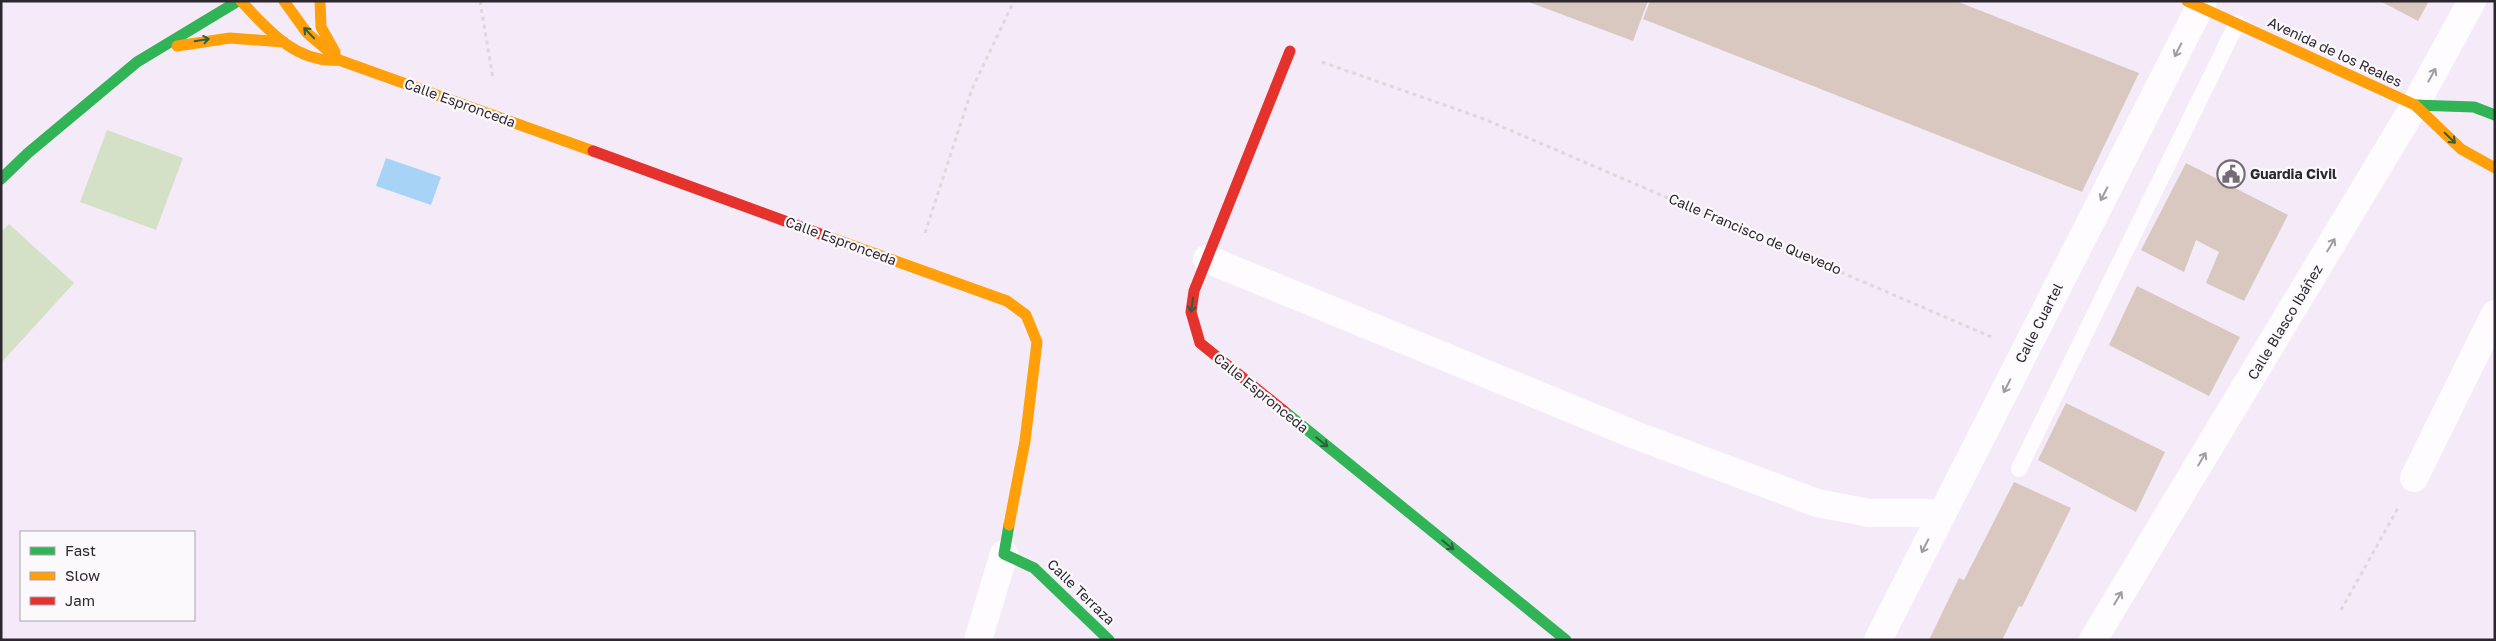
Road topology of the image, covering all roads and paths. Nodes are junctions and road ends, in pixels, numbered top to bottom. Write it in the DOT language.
graph roads {
  1 [pos="239,1"];
  2 [pos="284,1"];
  3 [pos="320,1"];
  4 [pos="480,1"];
  5 [pos="1014,1"];
  6 [pos="2472,1"];
  7 [pos="2197,3"];
  8 [pos="2237,23"];
  9 [pos="284,42"];
  10 [pos="1290,51"];
  11 [pos="155,52"];
  12 [pos="340,60"];
  13 [pos="2415,105"];
  14 [pos="2495,115"];
  15 [pos="502,118"];
  16 [pos="2495,168"];
  17 [pos="1,179"];
  18 [pos="1207,258"];
  19 [pos="914,267"];
  20 [pos="2495,314"];
  21 [pos="2024,352"];
  22 [pos="2019,469"];
  23 [pos="2414,478"];
  24 [pos="1942,512"];
  25 [pos="1004,554"];
  26 [pos="2341,610"];
  27 [pos="978,640"];
  28 [pos="1109,640"];
  29 [pos="1566,640"];
  30 [pos="1878,640"];
  31 [pos="2093,640"];
  1 -- 9 [label="street"];
  1 -- 11 [label="street"];
  12 -- 2 [label="street, one-way"];
  3 -- 12 [label="street"];
  4 -- 15 [label="path"];
  5 -- 19 [label="path"];
  13 -- 6 [label="street, Calle Blasco Ibáñez, one-way"];
  7 -- 8 [label="street, Avenida de los Reales"];
  7 -- 21 [label="street, Calle Cuartel, one-way"];
  8 -- 13 [label="street, Avenida de los Reales"];
  8 -- 22 [label="lane"];
  11 -- 9 [label="street, one-way"];
  9 -- 12 [label="street"];
  10 -- 18 [label="street, Calle Espronceda"];
  10 -- 21 [label="path, Calle Francisco de Quevedo"];
  11 -- 17 [label="street"];
  12 -- 15 [label="street, Calle Espronceda"];
  13 -- 14 [label="street, Avenida de los Reales"];
  13 -- 16 [label="street, Avenida de los Reales, one-way"];
  31 -- 13 [label="street, Calle Blasco Ibáñez, one-way"];
  15 -- 19 [label="street, Calle Espronceda"];
  18 -- 24 [label="street"];
  18 -- 29 [label="street, Calle Espronceda, one-way"];
  19 -- 25 [label="street, Calle Espronceda"];
  20 -- 23 [label="street"];
  21 -- 24 [label="street, Calle Cuartel, one-way"];
  23 -- 26 [label="path"];
  24 -- 30 [label="street, Calle Cuartel, one-way"];
  25 -- 27 [label="street, Calle Espronceda"];
  25 -- 28 [label="street, Calle Terraza"];
}
